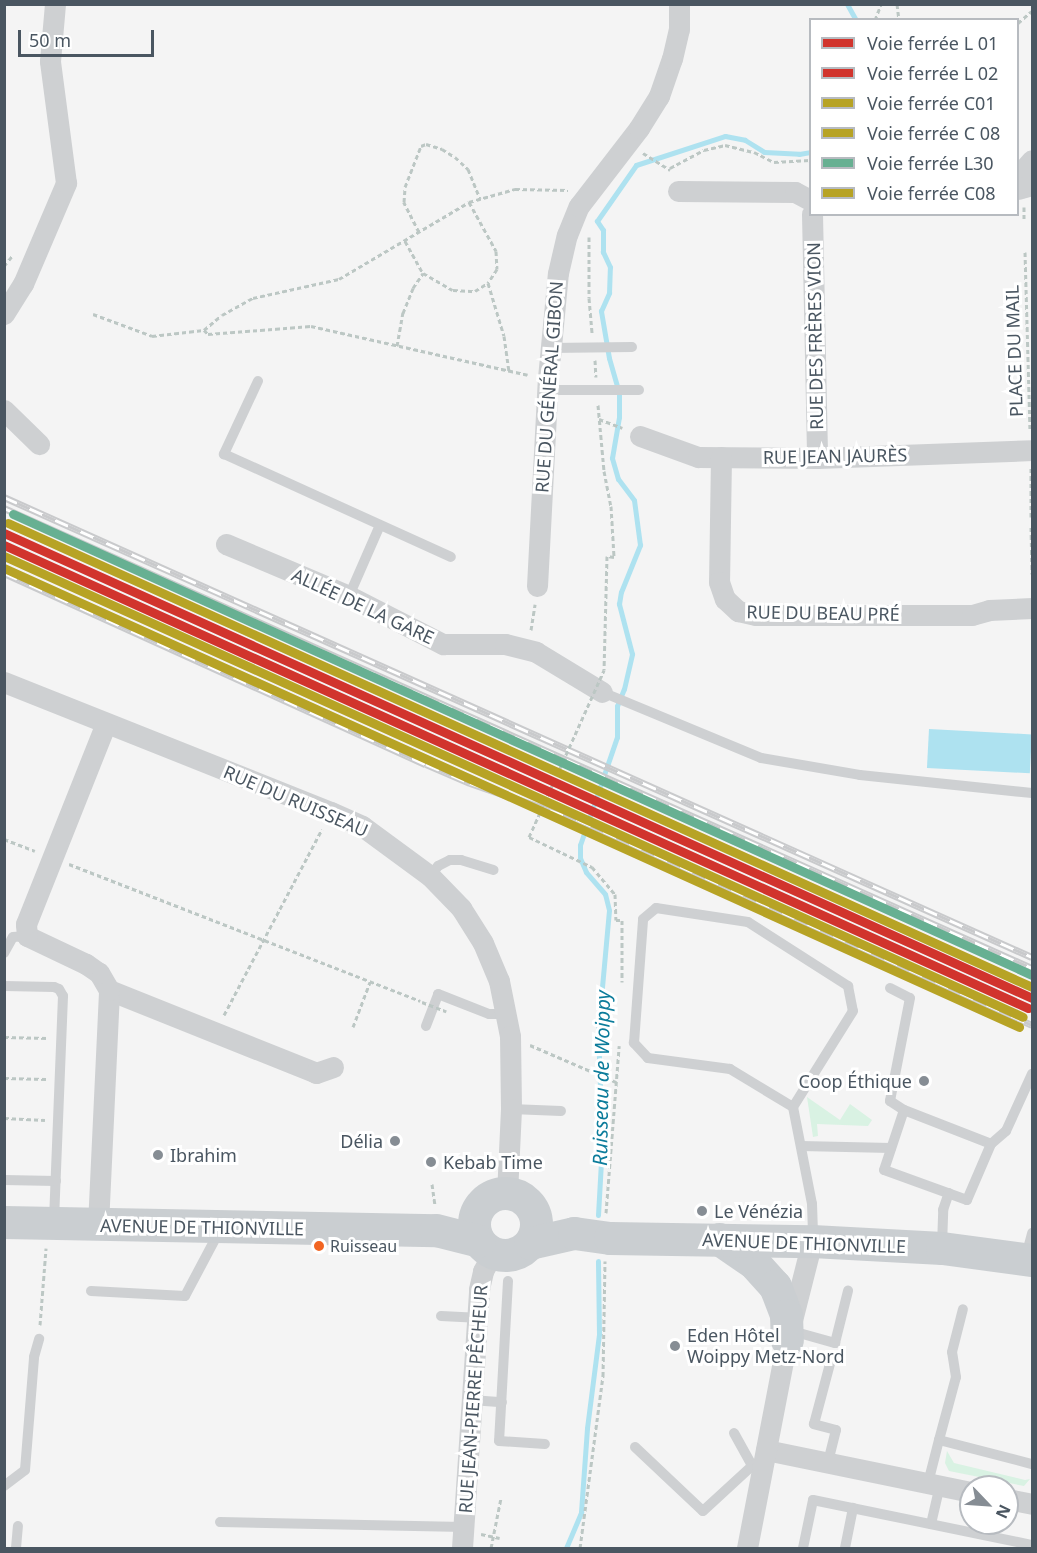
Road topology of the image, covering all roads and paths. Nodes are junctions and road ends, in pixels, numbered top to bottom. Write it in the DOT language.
graph roads {
  1 [pos="55,4"];
  2 [pos="680,4"];
  3 [pos="1032,11"];
  4 [pos="1019,21"];
  5 [pos="643,153"];
  6 [pos="809,160"];
  7 [pos="593,189"];
  8 [pos="678,191"];
  9 [pos="480,199"];
  10 [pos="809,199"];
  11 [pos="469,202"];
  12 [pos="812,216"];
  13 [pos="419,232"];
  14 [pos="405,241"];
  15 [pos="21,248"];
  16 [pos="1025,252"];
  17 [pos="4,266"];
  18 [pos="423,273"];
  19 [pos="488,283"];
  20 [pos="4,314"];
  21 [pos="93,314"];
  22 [pos="204,330"];
  23 [pos="397,346"];
  24 [pos="632,347"];
  25 [pos="550,348"];
  26 [pos="508,371"];
  27 [pos="529,375"];
  28 [pos="258,381"];
  29 [pos="547,390"];
  30 [pos="639,390"];
  31 [pos="4,410"];
  32 [pos="599,419"];
  33 [pos="635,434"];
  34 [pos="39,444"];
  35 [pos="1032,450"];
  36 [pos="721,457"];
  37 [pos="817,458"];
  38 [pos="1031,517"];
  39 [pos="380,525"];
  40 [pos="1031,527"];
  41 [pos="226,544"];
  42 [pos="451,557"];
  43 [pos="614,557"];
  44 [pos="1032,574"];
  45 [pos="537,586"];
  46 [pos="349,596"];
  47 [pos="1032,608"];
  48 [pos="525,649"];
  49 [pos="4,682"];
  50 [pos="613,697"];
  51 [pos="106,723"];
  52 [pos="1032,793"];
  53 [pos="331,812"];
  54 [pos="494,870"];
  55 [pos="430,876"];
  56 [pos="114,881"];
  57 [pos="616,920"];
  58 [pos="27,936"];
  59 [pos="263,940"];
  60 [pos="4,953"];
  61 [pos="370,982"];
  62 [pos="4,986"];
  63 [pos="890,988"];
  64 [pos="109,990"];
  65 [pos="446,1011"];
  66 [pos="506,1014"];
  67 [pos="426,1026"];
  68 [pos="353,1027"];
  69 [pos="215,1031"];
  70 [pos="4,1037"];
  71 [pos="61,1038"];
  72 [pos="333,1067"];
  73 [pos="590,1071"];
  74 [pos="1032,1074"];
  75 [pos="4,1078"];
  76 [pos="60,1080"];
  77 [pos="615,1081"];
  78 [pos="793,1107"];
  79 [pos="511,1109"];
  80 [pos="904,1110"];
  81 [pos="561,1111"];
  82 [pos="4,1118"];
  83 [pos="58,1120"];
  84 [pos="991,1144"];
  85 [pos="801,1146"];
  86 [pos="891,1148"];
  87 [pos="4,1180"];
  88 [pos="56,1181"];
  89 [pos="507,1193"];
  90 [pos="949,1193"];
  91 [pos="4,1222"];
  92 [pos="50,1223"];
  93 [pos="98,1225"];
  94 [pos="221,1227"];
  95 [pos="532,1228"];
  96 [pos="483,1236"];
  97 [pos="719,1239"];
  98 [pos="813,1241"];
  99 [pos="942,1248"];
  100 [pos="1030,1250"];
  101 [pos="508,1281"];
  102 [pos="91,1291"];
  103 [pos="848,1291"];
  104 [pos="963,1309"];
  105 [pos="441,1316"];
  106 [pos="476,1318"];
  107 [pos="788,1335"];
  108 [pos="39,1339"];
  109 [pos="830,1364"];
  110 [pos="471,1400"];
  111 [pos="502,1401"];
  112 [pos="734,1433"];
  113 [pos="939,1440"];
  114 [pos="545,1444"];
  115 [pos="635,1447"];
  116 [pos="760,1461"];
  117 [pos="828,1462"];
  118 [pos="1032,1464"];
  119 [pos="934,1484"];
  120 [pos="4,1486"];
  121 [pos="959,1489"];
  122 [pos="501,1498"];
  123 [pos="853,1508"];
  124 [pos="220,1522"];
  125 [pos="932,1524"];
  126 [pos="18,1526"];
  127 [pos="467,1536"];
  128 [pos="494,1536"];
  129 [pos="500,1538"];
  130 [pos="1032,1545"];
  131 [pos="16,1548"];
  132 [pos="491,1548"];
  133 [pos="747,1548"];
  134 [pos="803,1548"];
  135 [pos="845,1548"];
  1 -- 20 [label="street"];
  2 -- 7 [label="street, RUE DU GÉNÉRAL GIBON"];
  3 -- 4 [label="path"];
  5 -- 6 [label="path"];
  7 -- 9 [label="path"];
  7 -- 25 [label="street, RUE DU GÉNÉRAL GIBON"];
  8 -- 10 [label="street"];
  9 -- 11 [label="path"];
  9 -- 13 [label="path"];
  11 -- 13 [label="path"];
  11 -- 19 [label="path"];
  12 -- 37 [label="street, RUE DES FRÈRES VION"];
  13 -- 14 [label="path"];
  14 -- 18 [label="path"];
  14 -- 22 [label="path"];
  15 -- 17 [label="path"];
  16 -- 35 [label="path, PLACE DU MAIL"];
  18 -- 19 [label="path"];
  18 -- 23 [label="path"];
  19 -- 26 [label="path"];
  21 -- 22 [label="path"];
  22 -- 23 [label="path"];
  23 -- 26 [label="path"];
  24 -- 25 [label="lane"];
  25 -- 29 [label="street, RUE DU GÉNÉRAL GIBON"];
  26 -- 27 [label="path"];
  28 -- 39 [label="lane"];
  29 -- 30 [label="lane"];
  29 -- 45 [label="street, RUE DU GÉNÉRAL GIBON"];
  31 -- 34 [label="street"];
  32 -- 33 [label="path"];
  33 -- 36 [label="street, RUE JEAN JAURÈS"];
  35 -- 37 [label="street, RUE JEAN JAURÈS"];
  35 -- 38 [label="path, PLACE DU MAIL"];
  36 -- 37 [label="street, RUE JEAN JAURÈS"];
  36 -- 47 [label="street, RUE DU BEAU PRÉ"];
  39 -- 42 [label="lane"];
  39 -- 46 [label="lane"];
  40 -- 44 [label="path"];
  41 -- 46 [label="street, ALLÉE DE LA GARE"];
  43 -- 57 [label="path, bridge"];
  45 -- 48 [label="path"];
  46 -- 48 [label="street, ALLÉE DE LA GARE"];
  48 -- 50 [label="street, ALLÉE DE LA GARE"];
  49 -- 51 [label="street, RUE DU RUISSEAU"];
  50 -- 52 [label="lane"];
  51 -- 53 [label="street, RUE DU RUISSEAU"];
  51 -- 58 [label="street"];
  53 -- 55 [label="street, RUE DU RUISSEAU"];
  53 -- 59 [label="path"];
  54 -- 55 [label="lane"];
  55 -- 66 [label="street, RUE DU RUISSEAU"];
  56 -- 59 [label="path"];
  58 -- 60 [label="lane"];
  58 -- 64 [label="street"];
  59 -- 61 [label="path"];
  59 -- 69 [label="path"];
  61 -- 65 [label="path, bridge"];
  61 -- 68 [label="path"];
  62 -- 71 [label="lane"];
  63 -- 80 [label="lane"];
  64 -- 69 [label="street"];
  64 -- 93 [label="street"];
  66 -- 67 [label="lane"];
  66 -- 79 [label="street, RUE DU RUISSEAU"];
  69 -- 72 [label="street"];
  70 -- 71 [label="path"];
  71 -- 76 [label="lane"];
  73 -- 77 [label="path"];
  74 -- 84 [label="lane"];
  75 -- 76 [label="path"];
  76 -- 83 [label="lane"];
  78 -- 78 [label="lane"];
  78 -- 85 [label="lane"];
  79 -- 81 [label="lane"];
  79 -- 89 [label="street, RUE DU RUISSEAU"];
  80 -- 84 [label="lane"];
  80 -- 86 [label="lane"];
  82 -- 83 [label="path"];
  83 -- 88 [label="lane"];
  84 -- 90 [label="lane"];
  85 -- 86 [label="lane"];
  85 -- 98 [label="lane"];
  86 -- 90 [label="lane"];
  87 -- 88 [label="lane"];
  88 -- 92 [label="lane"];
  89 -- 95 [label="main road"];
  89 -- 96 [label="main road"];
  90 -- 99 [label="lane"];
  91 -- 92 [label="main road, AVENUE DE THIONVILLE"];
  92 -- 93 [label="main road, AVENUE DE THIONVILLE"];
  92 -- 108 [label="path"];
  93 -- 94 [label="main road, AVENUE DE THIONVILLE"];
  94 -- 96 [label="main road, AVENUE DE THIONVILLE"];
  94 -- 102 [label="lane"];
  95 -- 96 [label="main road"];
  95 -- 97 [label="main road, AVENUE DE THIONVILLE"];
  96 -- 106 [label="street, RUE JEAN-PIERRE PÊCHEUR"];
  97 -- 98 [label="main road, AVENUE DE THIONVILLE"];
  97 -- 107 [label="main road"];
  98 -- 99 [label="main road, AVENUE DE THIONVILLE"];
  98 -- 107 [label="street"];
  99 -- 100 [label="main road, AVENUE DE THIONVILLE"];
  101 -- 111 [label="lane"];
  103 -- 107 [label="lane"];
  104 -- 113 [label="lane"];
  105 -- 106 [label="lane"];
  106 -- 110 [label="street, RUE JEAN-PIERRE PÊCHEUR"];
  107 -- 116 [label="street"];
  108 -- 120 [label="lane"];
  109 -- 117 [label="lane"];
  110 -- 111 [label="lane"];
  110 -- 127 [label="street, RUE JEAN-PIERRE PÊCHEUR"];
  111 -- 114 [label="lane"];
  112 -- 116 [label="lane"];
  113 -- 118 [label="lane"];
  113 -- 119 [label="lane"];
  115 -- 116 [label="lane"];
  116 -- 117 [label="street"];
  116 -- 133 [label="street"];
  117 -- 119 [label="street"];
  119 -- 121 [label="street"];
  119 -- 125 [label="lane"];
  122 -- 128 [label="path"];
  123 -- 125 [label="lane"];
  123 -- 134 [label="lane"];
  123 -- 135 [label="lane"];
  124 -- 127 [label="lane"];
  125 -- 130 [label="lane"];
  126 -- 131 [label="lane"];
  127 -- 128 [label="path"];
  128 -- 129 [label="path"];
  128 -- 132 [label="path"];
}
